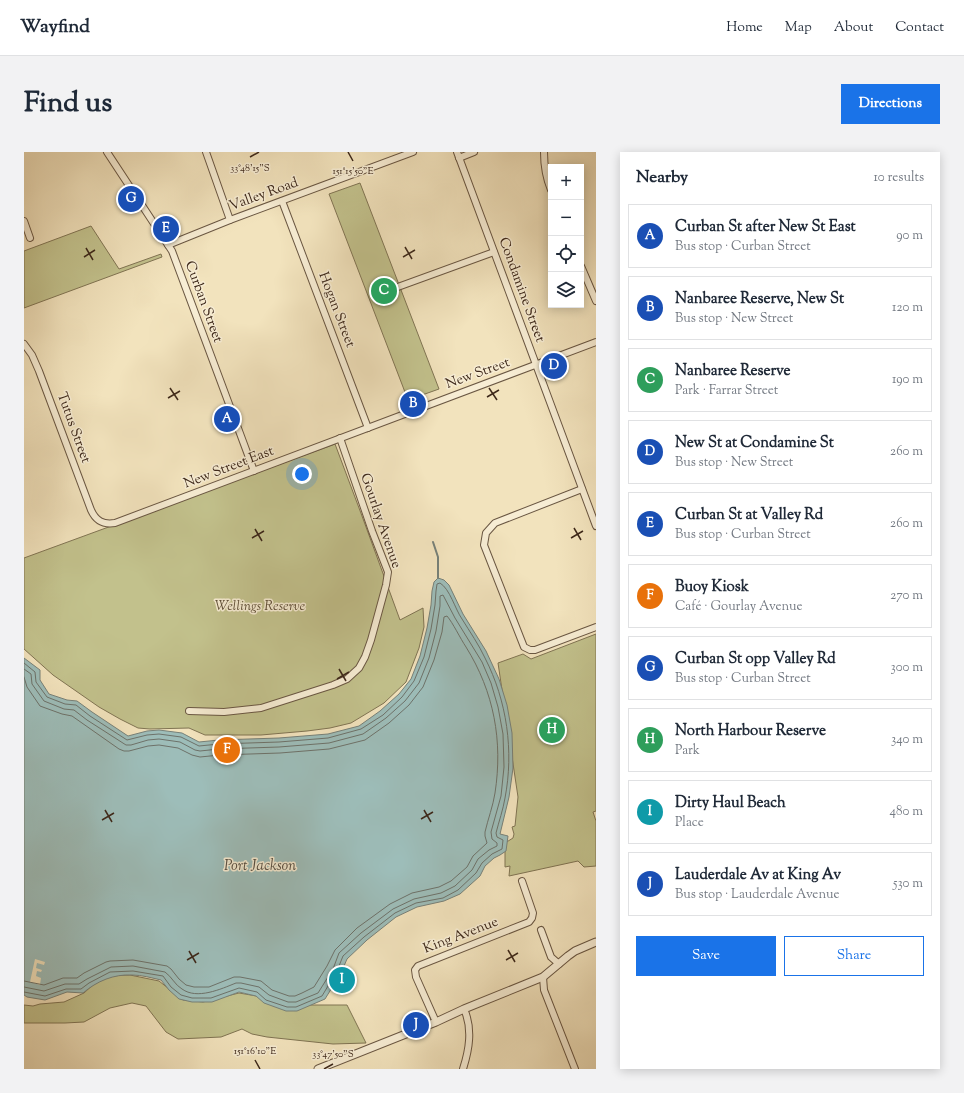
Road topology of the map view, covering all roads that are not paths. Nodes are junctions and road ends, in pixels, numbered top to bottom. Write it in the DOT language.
graph roads {
  1 [pos="108,152"];
  2 [pos="206,152"];
  3 [pos="413,152"];
  4 [pos="474,152"];
  5 [pos="544,152"];
  6 [pos="458,155"];
  7 [pos="548,181"];
  8 [pos="282,201"];
  9 [pos="230,220"];
  10 [pos="24,221"];
  11 [pos="30,238"];
  12 [pos="168,245"];
  13 [pos="494,252"];
  14 [pos="584,272"];
  15 [pos="395,288"];
  16 [pos="596,301"];
  17 [pos="596,342"];
  18 [pos="24,344"];
  19 [pos="536,366"];
  20 [pos="368,428"];
  21 [pos="340,438"];
  22 [pos="254,471"];
  23 [pos="582,489"];
  24 [pos="99,521"];
  25 [pos="596,526"];
  26 [pos="596,627"];
  27 [pos="189,711"];
  28 [pos="522,881"];
  29 [pos="541,930"];
  30 [pos="596,942"];
  31 [pos="559,964"];
  32 [pos="543,977"];
  33 [pos="464,1009"];
  34 [pos="436,1022"];
  35 [pos="318,1069"];
  36 [pos="463,1069"];
  37 [pos="575,1069"];
  1 -- 12 [label="street, Curban Street"];
  2 -- 9 [label="street"];
  3 -- 8 [label="street, Valley Road"];
  4 -- 6 [label="street"];
  5 -- 7 [label="street"];
  6 -- 13 [label="street, Condamine Street"];
  8 -- 9 [label="street, Valley Road"];
  8 -- 20 [label="street, Hogan Street"];
  9 -- 12 [label="street, Valley Road"];
  10 -- 11 [label="street"];
  12 -- 22 [label="street, Curban Street"];
  13 -- 15 [label="street"];
  13 -- 19 [label="street, Condamine Street"];
  14 -- 16 [label="street"];
  17 -- 19 [label="street, New Street"];
  18 -- 24 [label="street, Tutus Street"];
  19 -- 20 [label="street, New Street"];
  19 -- 23 [label="street, Condamine Street"];
  20 -- 21 [label="street, New Street East"];
  21 -- 22 [label="street, New Street East"];
  21 -- 27 [label="street, Gourlay Avenue"];
  22 -- 24 [label="street, New Street East"];
  23 -- 25 [label="street, Condamine Street"];
  23 -- 26 [label="street"];
  28 -- 34 [label="street, King Avenue"];
  29 -- 31 [label="street"];
  30 -- 31 [label="street"];
  31 -- 32 [label="street"];
  32 -- 33 [label="street"];
  32 -- 37 [label="street"];
  33 -- 34 [label="street"];
  33 -- 36 [label="street"];
  34 -- 35 [label="street"];
}
